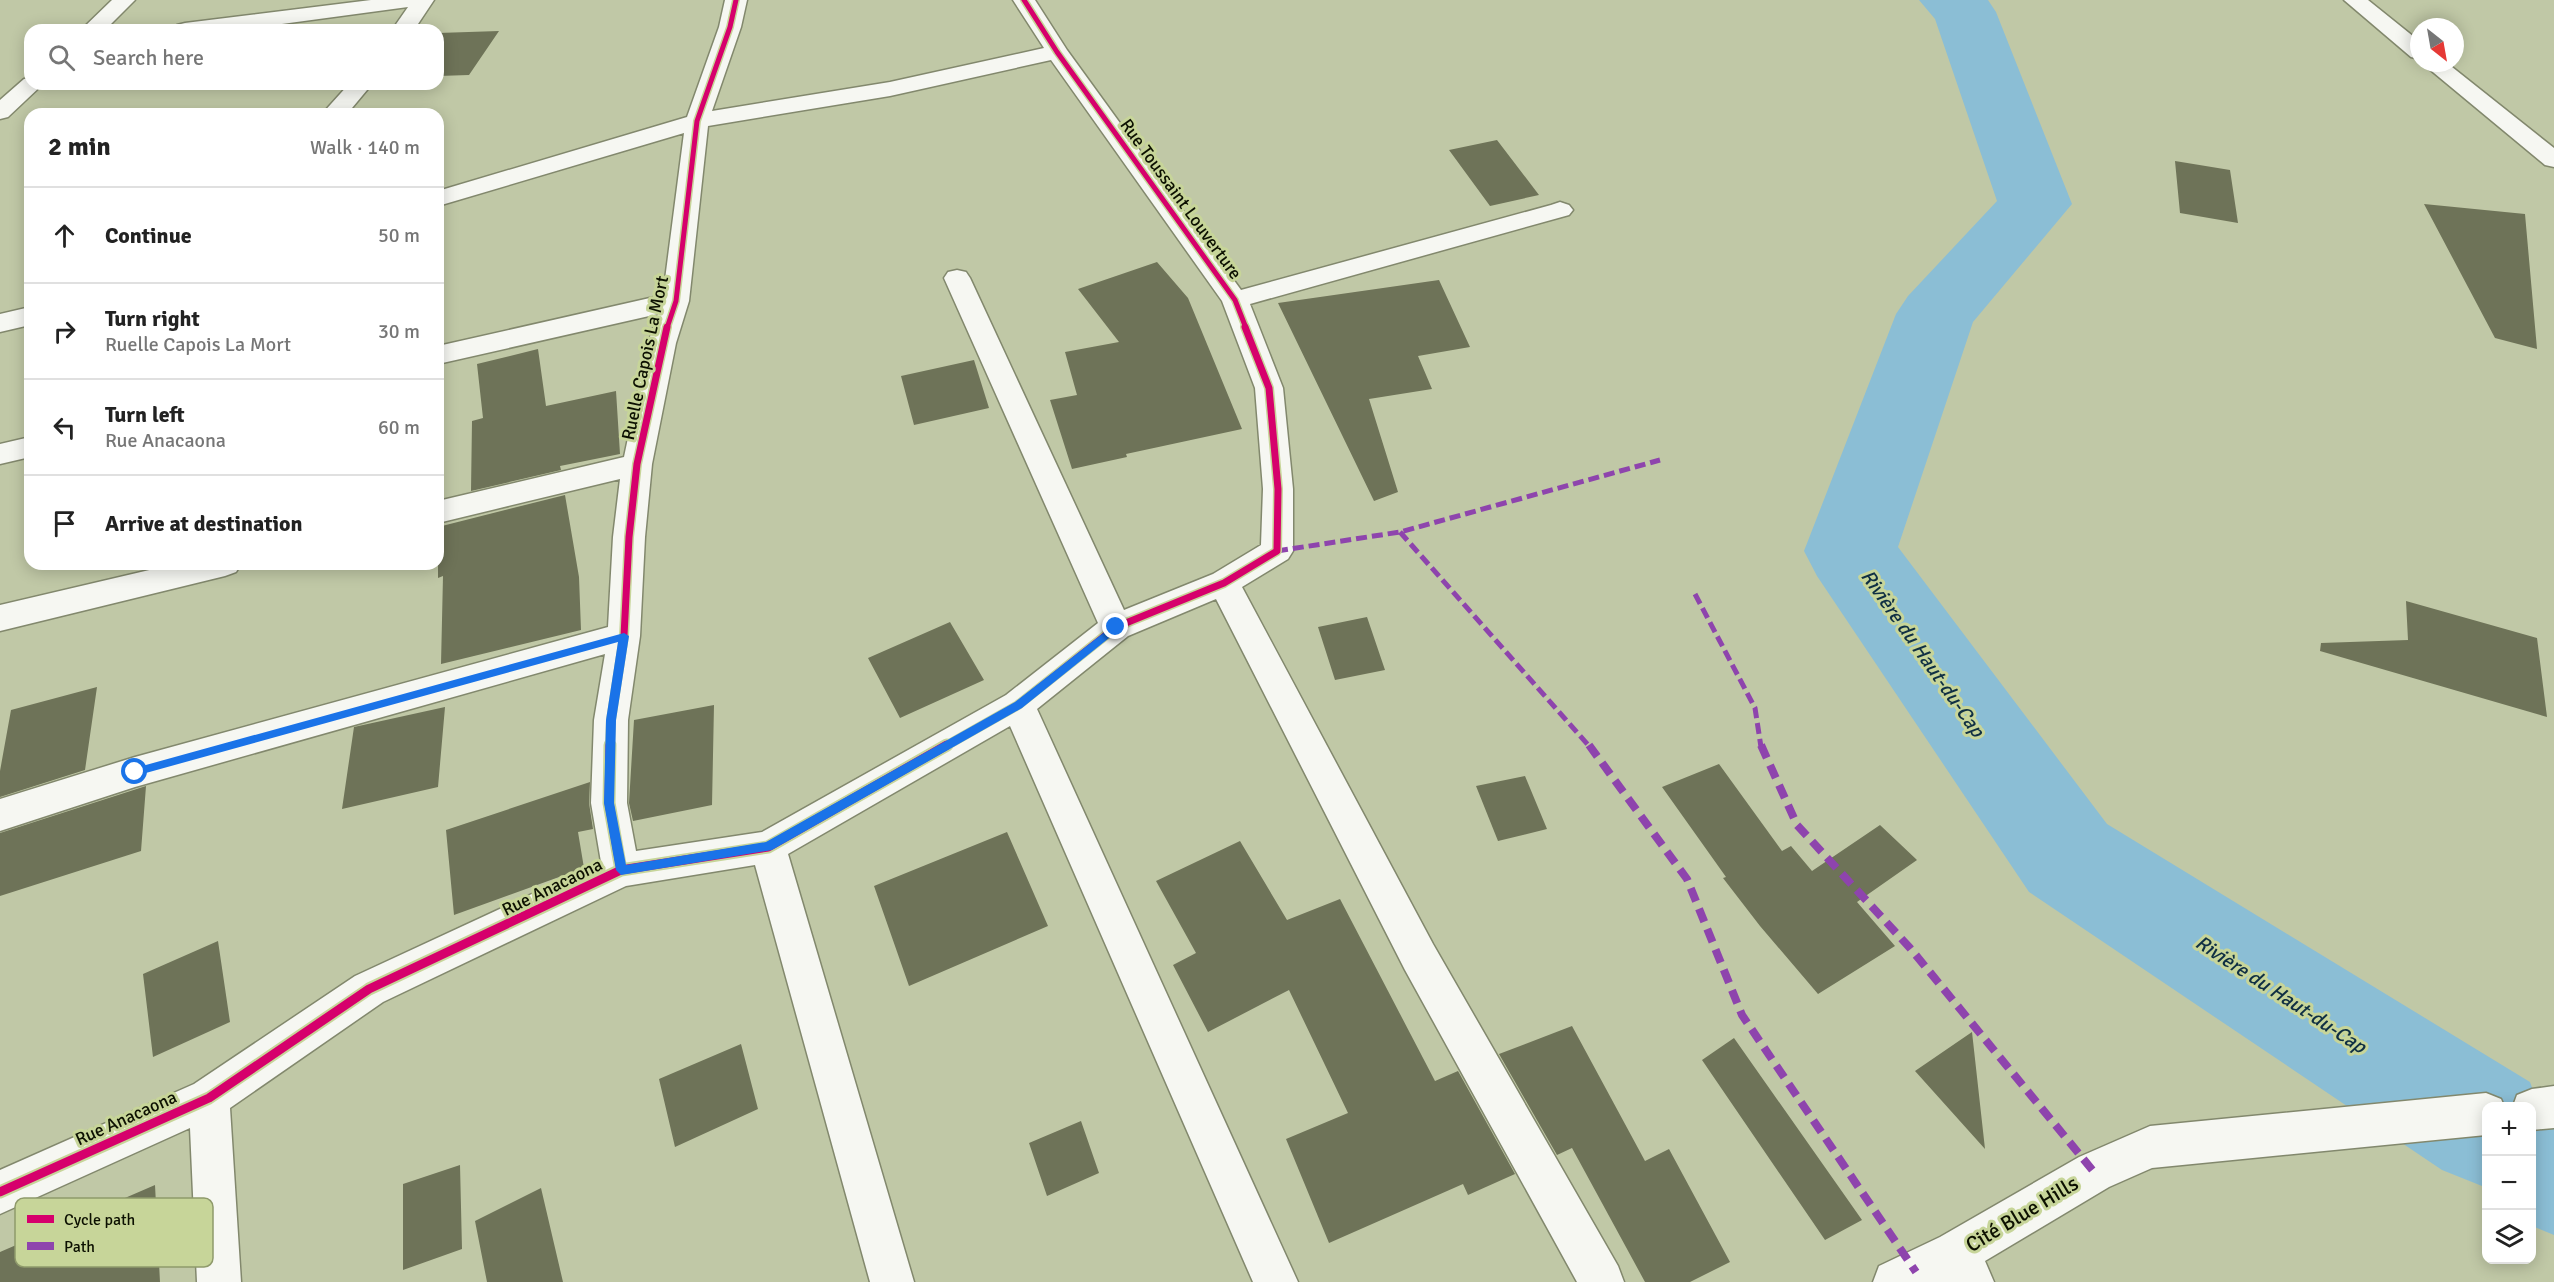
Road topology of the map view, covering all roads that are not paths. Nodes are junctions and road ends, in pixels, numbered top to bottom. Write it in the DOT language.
graph roads {
  1 [pos="124,0"];
  2 [pos="411,0"];
  3 [pos="423,0"];
  4 [pos="736,0"];
  5 [pos="1023,0"];
  6 [pos="2355,0"];
  7 [pos="359,5"];
  8 [pos="98,24"];
  9 [pos="227,24"];
  10 [pos="407,24"];
  11 [pos="2410,45"];
  12 [pos="1057,52"];
  13 [pos="2444,72"];
  14 [pos="25,90"];
  15 [pos="356,90"];
  16 [pos="339,108"];
  17 [pos="0,112"];
  18 [pos="697,121"];
  19 [pos="2554,160"];
  20 [pos="444,197"];
  21 [pos="1560,210"];
  22 [pos="957,278"];
  23 [pos="1235,300"];
  24 [pos="676,301"];
  25 [pos="24,317"];
  26 [pos="0,323"];
  27 [pos="444,354"];
  28 [pos="24,448"];
  29 [pos="0,454"];
  30 [pos="637,464"];
  31 [pos="444,511"];
  32 [pos="200,570"];
  33 [pos="1224,583"];
  34 [pos="0,618"];
  35 [pos="1116,627"];
  36 [pos="624,636"];
  37 [pos="1018,705"];
  38 [pos="0,815"];
  39 [pos="768,847"];
  40 [pos="621,870"];
  41 [pos="208,1098"];
  42 [pos="2554,1107"];
  43 [pos="2536,1109"];
  44 [pos="2482,1114"];
  45 [pos="0,1192"];
  46 [pos="1964,1268"];
  47 [pos="219,1282"];
  48 [pos="892,1282"];
  49 [pos="1276,1282"];
  50 [pos="1602,1282"];
  51 [pos="1895,1282"];
  1 -- 8 [label="street"];
  2 -- 7 [label="street"];
  3 -- 10 [label="street"];
  4 -- 18 [label="street, Ruelle Capois La Mort"];
  5 -- 12 [label="street, Rue Toussaint Louverture"];
  6 -- 11 [label="street"];
  7 -- 9 [label="street"];
  12 -- 18 [label="street"];
  12 -- 23 [label="street, Rue Toussaint Louverture"];
  13 -- 19 [label="street"];
  14 -- 17 [label="street"];
  15 -- 16 [label="street"];
  18 -- 20 [label="street"];
  18 -- 24 [label="street, Ruelle Capois La Mort"];
  21 -- 23 [label="street"];
  22 -- 35 [label="street"];
  23 -- 33 [label="street, Rue Toussaint Louverture"];
  24 -- 27 [label="street"];
  24 -- 30 [label="street, Ruelle Capois La Mort"];
  25 -- 26 [label="street"];
  28 -- 29 [label="street"];
  30 -- 31 [label="street"];
  30 -- 36 [label="street, Ruelle Capois La Mort"];
  32 -- 34 [label="street"];
  33 -- 35 [label="street, Rue Anacaona"];
  33 -- 50 [label="street"];
  35 -- 37 [label="street, Rue Anacaona"];
  36 -- 38 [label="street"];
  36 -- 40 [label="street, Ruelle Capois La Mort"];
  37 -- 39 [label="street, Rue Anacaona"];
  37 -- 49 [label="street"];
  39 -- 40 [label="street, Rue Anacaona"];
  39 -- 48 [label="street"];
  40 -- 41 [label="street, Rue Anacaona"];
  41 -- 45 [label="street, Rue Anacaona"];
  41 -- 47 [label="street"];
  42 -- 43 [label="street"];
  44 -- 46 [label="street, Cité Blue Hills"];
  46 -- 51 [label="street, Cité Blue Hills"];
}
